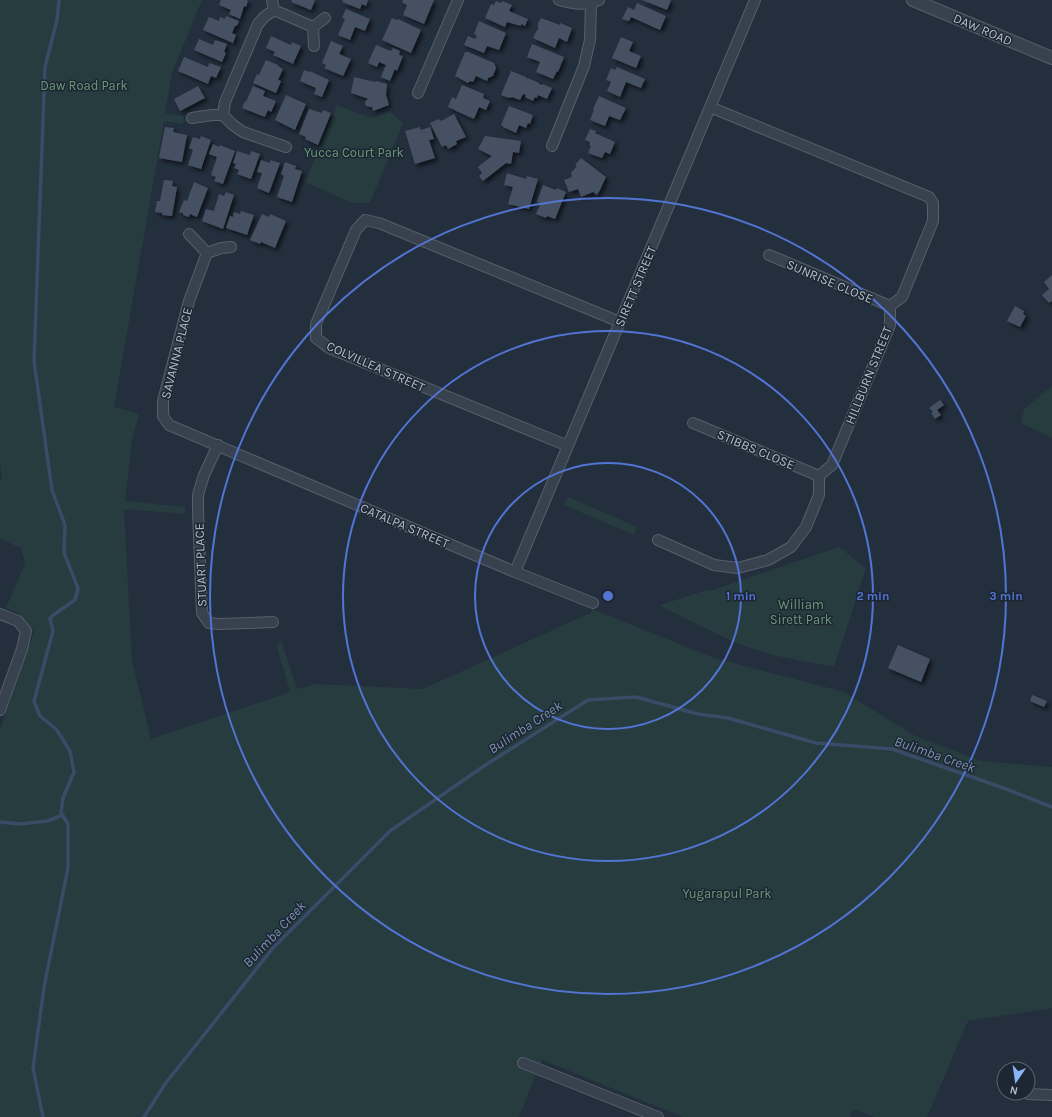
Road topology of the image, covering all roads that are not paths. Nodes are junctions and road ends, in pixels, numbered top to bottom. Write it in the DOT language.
graph roads {
  1 [pos="272,0"];
  2 [pos="458,0"];
  3 [pos="559,0"];
  4 [pos="755,0"];
  5 [pos="913,0"];
  6 [pos="595,2"];
  7 [pos="274,10"];
  8 [pos="325,18"];
  9 [pos="313,27"];
  10 [pos="314,46"];
  11 [pos="1052,58"];
  12 [pos="418,93"];
  13 [pos="710,107"];
  14 [pos="223,115"];
  15 [pos="192,118"];
  16 [pos="552,146"];
  17 [pos="286,147"];
  18 [pos="189,234"];
  19 [pos="231,247"];
  20 [pos="207,254"];
  21 [pos="770,255"];
  22 [pos="890,306"];
  23 [pos="620,322"];
  24 [pos="693,423"];
  25 [pos="218,445"];
  26 [pos="568,446"];
  27 [pos="819,476"];
  28 [pos="658,540"];
  29 [pos="515,572"];
  30 [pos="593,603"];
  31 [pos="0,614"];
  32 [pos="273,622"];
  33 [pos="0,710"];
  34 [pos="523,1063"];
  35 [pos="1036,1094"];
  36 [pos="1052,1095"];
  37 [pos="658,1117"];
  1 -- 7 [label="street"];
  2 -- 12 [label="street"];
  3 -- 6 [label="street"];
  4 -- 13 [label="street, SIRETT STREET"];
  5 -- 11 [label="street, DAW ROAD"];
  6 -- 16 [label="street"];
  7 -- 9 [label="street"];
  7 -- 14 [label="street"];
  8 -- 9 [label="street"];
  9 -- 10 [label="street"];
  13 -- 22 [label="street"];
  13 -- 23 [label="street, SIRETT STREET"];
  14 -- 15 [label="street"];
  14 -- 17 [label="street"];
  18 -- 20 [label="street"];
  19 -- 20 [label="street"];
  20 -- 25 [label="street, SAVANNA PLACE"];
  21 -- 22 [label="street, SUNRISE CLOSE"];
  22 -- 27 [label="street, HILLBURN STREET"];
  23 -- 26 [label="street, SIRETT STREET"];
  23 -- 26 [label="street, COLVILLEA STREET"];
  24 -- 27 [label="street, STIBBS CLOSE"];
  25 -- 29 [label="street, CATALPA STREET"];
  25 -- 32 [label="street, STUART PLACE"];
  26 -- 29 [label="street, SIRETT STREET"];
  27 -- 28 [label="street"];
  29 -- 30 [label="street, CATALPA STREET"];
  31 -- 33 [label="street"];
  34 -- 37 [label="street"];
  35 -- 36 [label="street"];
}
